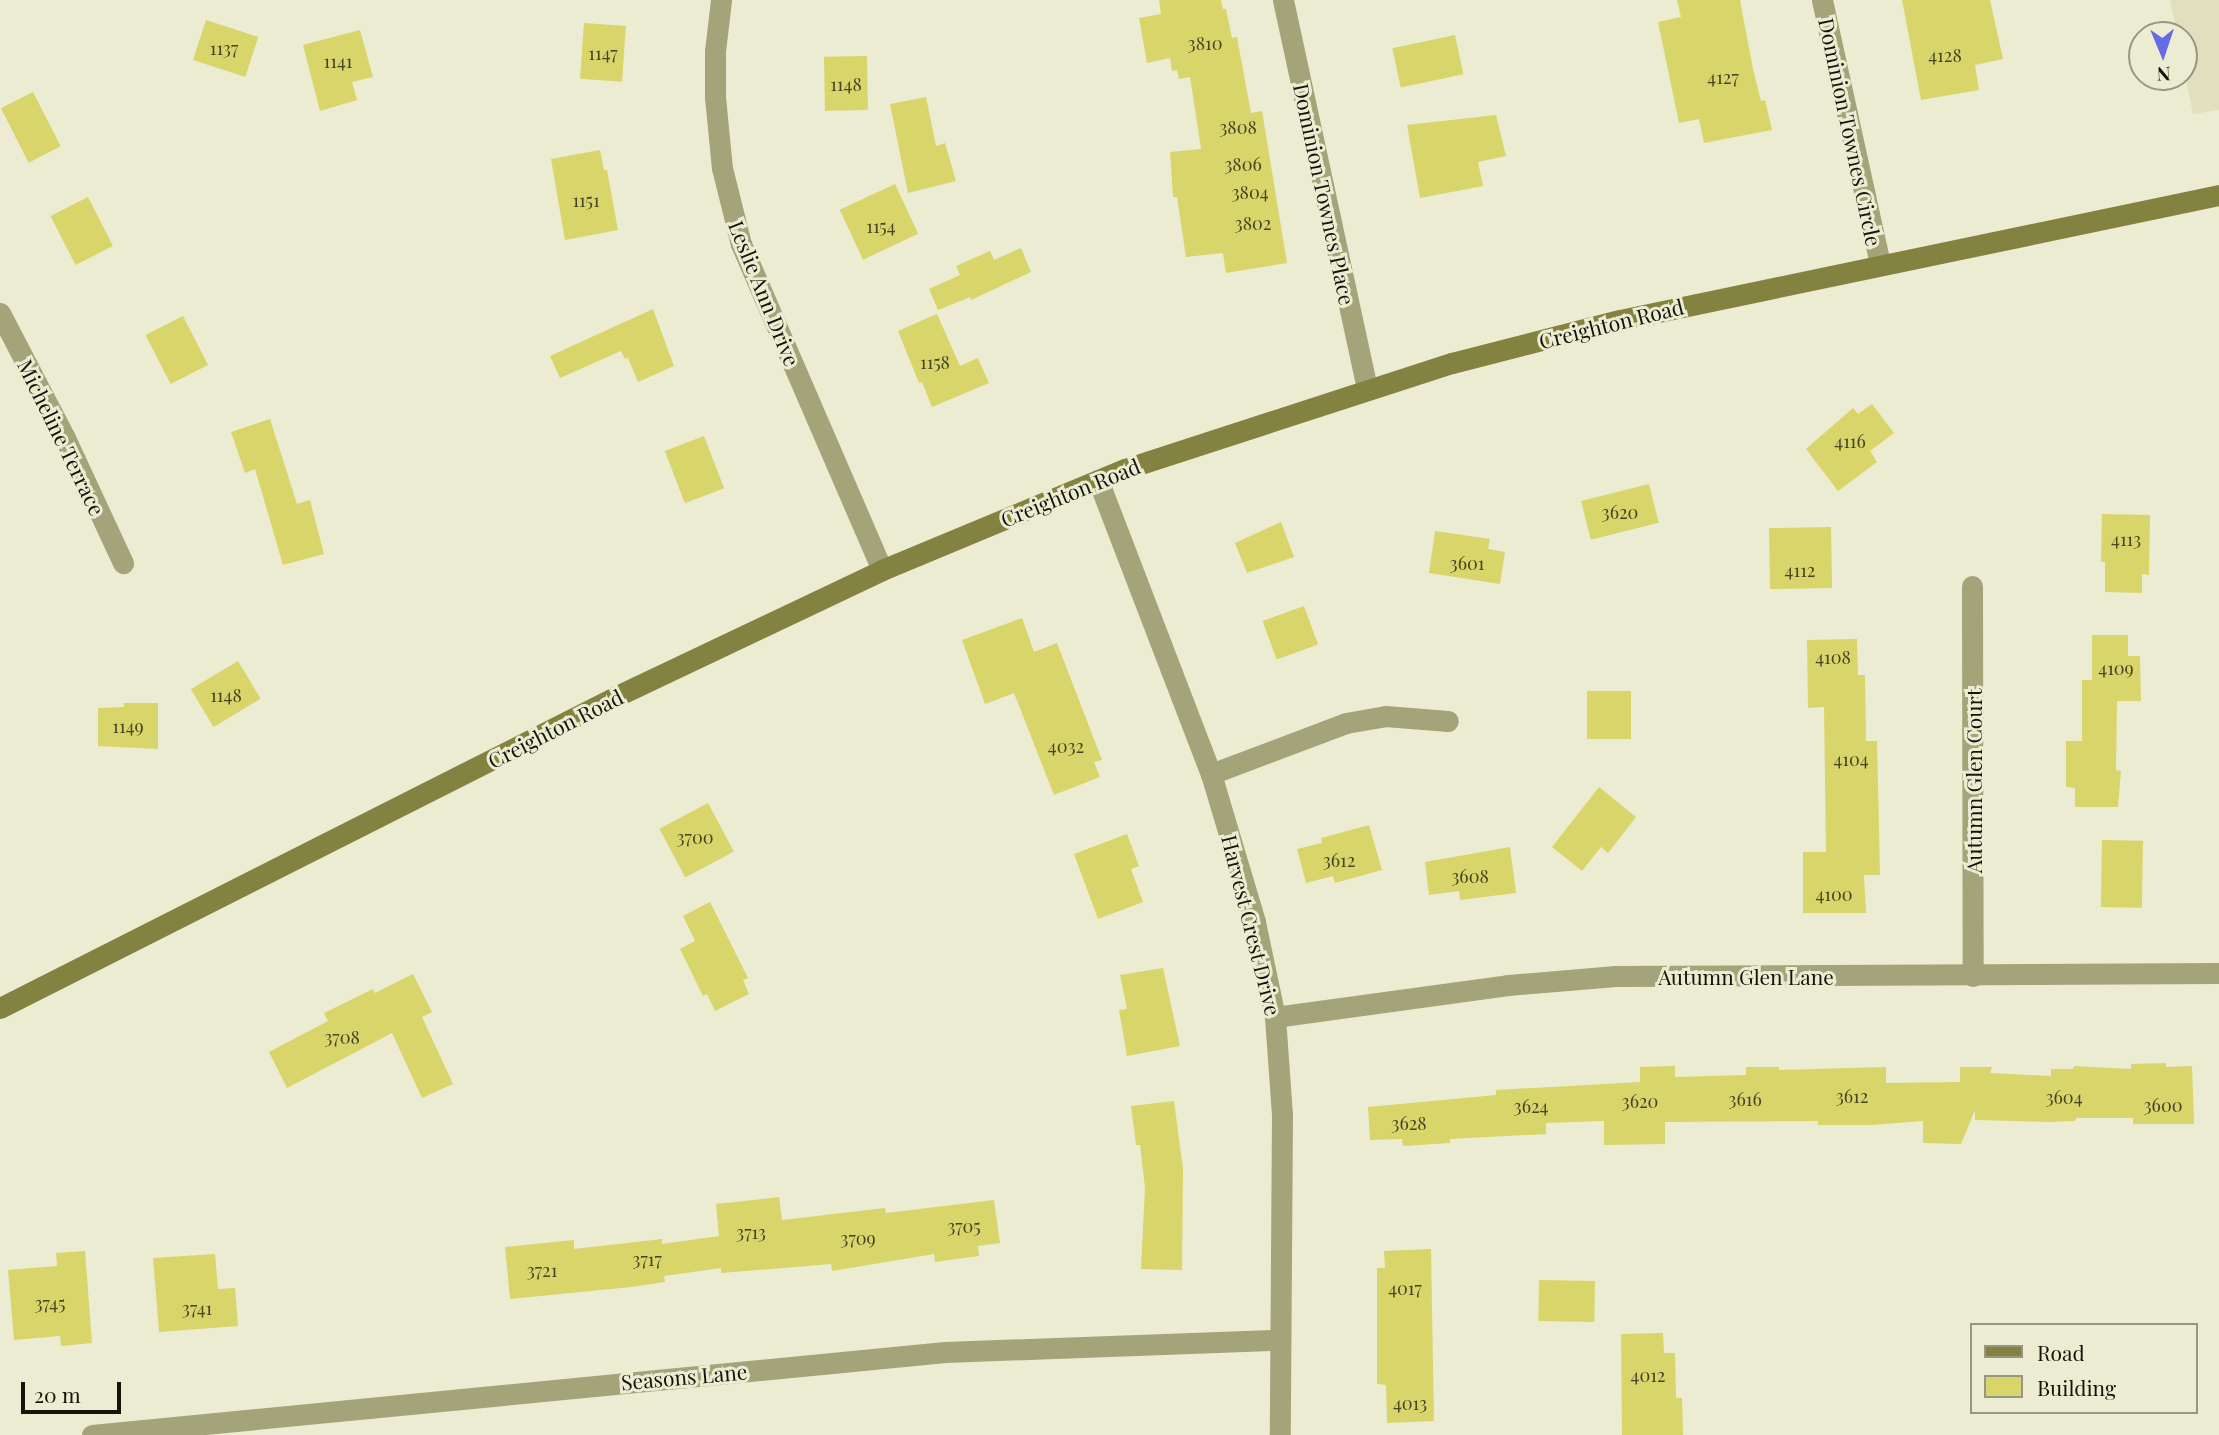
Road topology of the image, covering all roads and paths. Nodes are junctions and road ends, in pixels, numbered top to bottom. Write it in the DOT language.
graph roads {
  1 [pos="721,0"];
  2 [pos="1283,0"];
  3 [pos="1822,0"];
  4 [pos="2219,195"];
  5 [pos="1881,264"];
  6 [pos="0,313"];
  7 [pos="1367,388"];
  8 [pos="1098,480"];
  9 [pos="123,563"];
  10 [pos="882,570"];
  11 [pos="1972,586"];
  12 [pos="1448,721"];
  13 [pos="1211,774"];
  14 [pos="2219,973"];
  15 [pos="1973,976"];
  16 [pos="0,1008"];
  17 [pos="1275,1017"];
  18 [pos="1278,1340"];
  19 [pos="253,1428"];
  20 [pos="92,1435"];
  21 [pos="1280,1435"];
  1 -- 10 [label="street, Leslie Ann Drive"];
  2 -- 7 [label="street, Dominion Townes Place"];
  3 -- 5 [label="street, Dominion Townes Circle"];
  4 -- 5 [label="main road, Creighton Road"];
  5 -- 7 [label="main road, Creighton Road"];
  6 -- 9 [label="street, Micheline Terrace"];
  7 -- 8 [label="main road, Creighton Road"];
  8 -- 10 [label="main road, Creighton Road"];
  8 -- 13 [label="street, Harvest Crest Drive"];
  10 -- 16 [label="main road, Creighton Road"];
  11 -- 15 [label="street, Autumn Glen Court"];
  12 -- 13 [label="street"];
  13 -- 17 [label="street, Harvest Crest Drive"];
  14 -- 15 [label="street, Autumn Glen Lane"];
  15 -- 17 [label="street, Autumn Glen Lane"];
  17 -- 18 [label="street, Harvest Crest Drive"];
  18 -- 19 [label="street, Seasons Lane"];
  18 -- 21 [label="street, Harvest Crest Drive"];
  19 -- 20 [label="street, Seasons Lane"];
}
